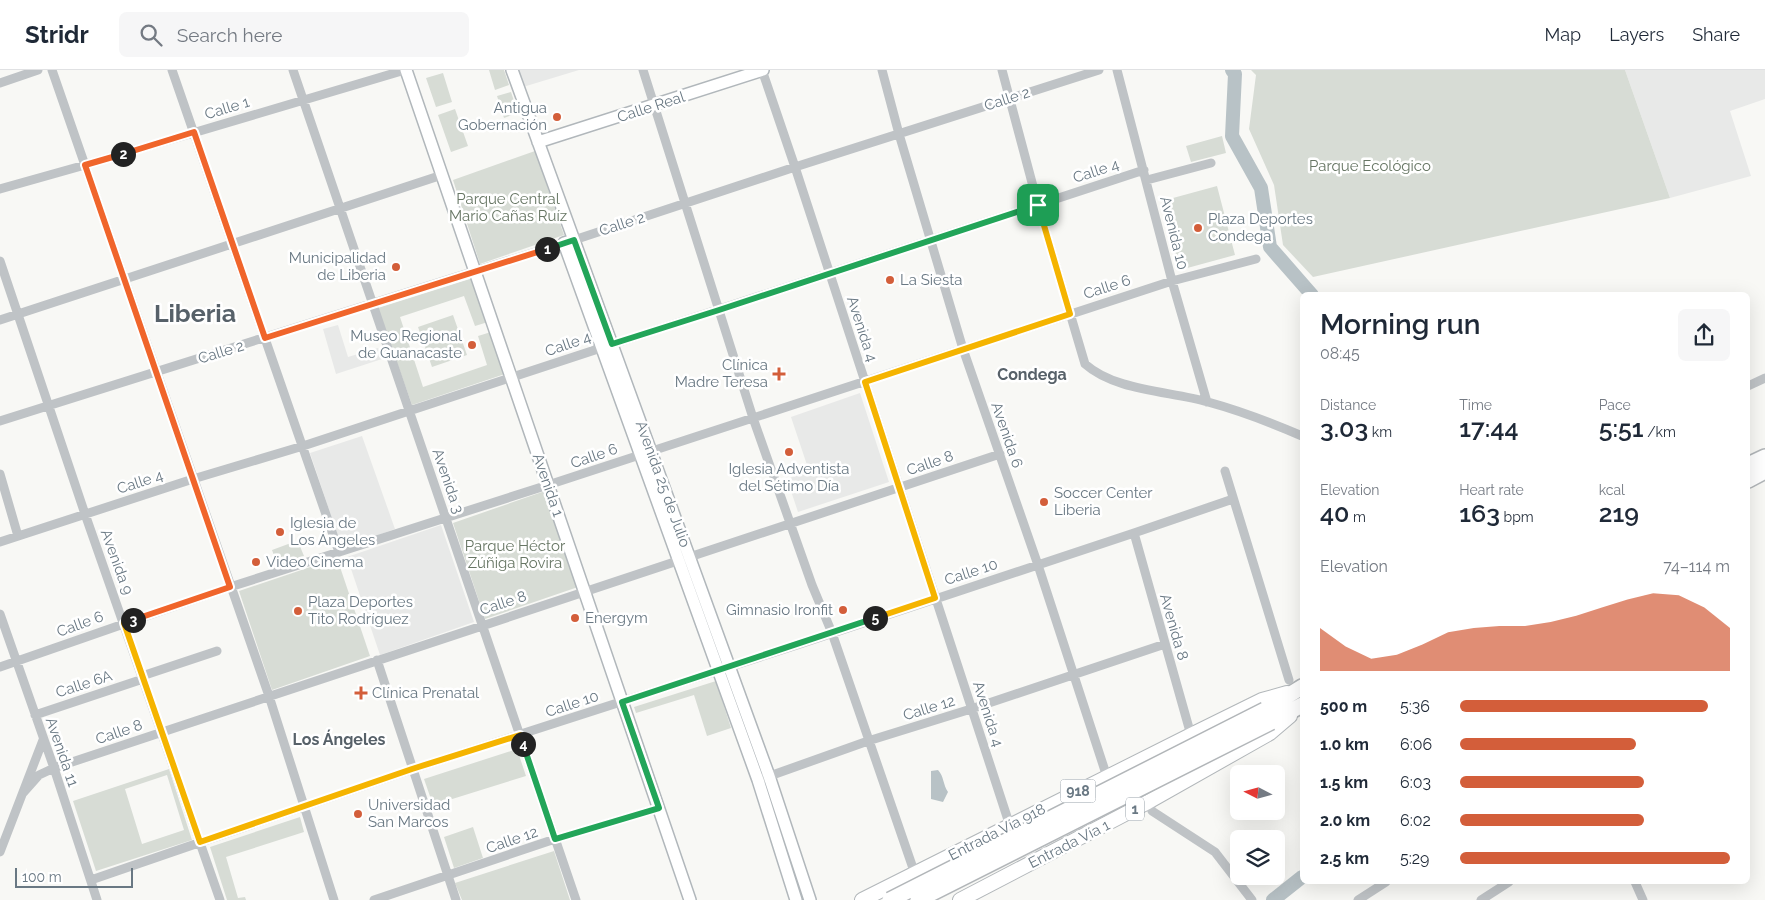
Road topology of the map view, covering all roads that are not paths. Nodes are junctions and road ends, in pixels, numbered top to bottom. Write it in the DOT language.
graph roads {
  1 [pos="38,70"];
  2 [pos="52,70"];
  3 [pos="172,70"];
  4 [pos="293,70"];
  5 [pos="405,70"];
  6 [pos="512,70"];
  7 [pos="643,70"];
  8 [pos="762,70"];
  9 [pos="882,70"];
  10 [pos="1002,70"];
  11 [pos="1099,70"];
  12 [pos="1117,70"];
  13 [pos="0,83"];
  14 [pos="1010,98"];
  15 [pos="304,100"];
  16 [pos="654,106"];
  17 [pos="194,132"];
  18 [pos="899,134"];
  19 [pos="538,142"];
  20 [pos="1211,163"];
  21 [pos="85,165"];
  22 [pos="795,167"];
  23 [pos="1144,170"];
  24 [pos="442,175"];
  25 [pos="1147,180"];
  26 [pos="0,189"];
  27 [pos="685,203"];
  28 [pos="1038,205"];
  29 [pos="340,207"];
  30 [pos="930,240"];
  31 [pos="569,242"];
  32 [pos="232,244"];
  33 [pos="1256,259"];
  34 [pos="0,261"];
  35 [pos="475,272"];
  36 [pos="830,274"];
  37 [pos="125,279"];
  38 [pos="1172,281"];
  39 [pos="373,304"];
  40 [pos="719,310"];
  41 [pos="19,314"];
  42 [pos="1070,314"];
  43 [pos="0,320"];
  44 [pos="265,338"];
  45 [pos="606,345"];
  46 [pos="963,349"];
  47 [pos="156,372"];
  48 [pos="511,378"];
  49 [pos="1765,378"];
  50 [pos="865,382"];
  51 [pos="1750,385"];
  52 [pos="1207,402"];
  53 [pos="50,406"];
  54 [pos="409,411"];
  55 [pos="753,418"];
  56 [pos="0,421"];
  57 [pos="1300,435"];
  58 [pos="303,446"];
  59 [pos="645,453"];
  60 [pos="1000,454"];
  61 [pos="1765,456"];
  62 [pos="1750,464"];
  63 [pos="1765,471"];
  64 [pos="1225,472"];
  65 [pos="0,474"];
  66 [pos="192,479"];
  67 [pos="1750,479"];
  68 [pos="548,485"];
  69 [pos="899,488"];
  70 [pos="1233,499"];
  71 [pos="85,514"];
  72 [pos="446,517"];
  73 [pos="790,524"];
  74 [pos="1134,534"];
  75 [pos="18,536"];
  76 [pos="0,542"];
  77 [pos="339,552"];
  78 [pos="684,560"];
  79 [pos="1038,565"];
  80 [pos="230,587"];
  81 [pos="584,591"];
  82 [pos="935,598"];
  83 [pos="0,614"];
  84 [pos="124,623"];
  85 [pos="482,625"];
  86 [pos="832,632"];
  87 [pos="1165,644"];
  88 [pos="217,650"];
  89 [pos="377,660"];
  90 [pos="16,662"];
  91 [pos="0,667"];
  92 [pos="724,669"];
  93 [pos="1072,674"];
  94 [pos="142,678"];
  95 [pos="1296,686"];
  96 [pos="269,696"];
  97 [pos="622,702"];
  98 [pos="1300,706"];
  99 [pos="1300,707"];
  100 [pos="972,709"];
  101 [pos="34,715"];
  102 [pos="1268,716"];
  103 [pos="1189,728"];
  104 [pos="162,732"];
  105 [pos="520,735"];
  106 [pos="43,740"];
  107 [pos="868,741"];
  108 [pos="54,768"];
  109 [pos="412,769"];
  110 [pos="1107,777"];
  111 [pos="763,778"];
  112 [pos="23,793"];
  113 [pos="1148,802"];
  114 [pos="304,807"];
  115 [pos="659,808"];
  116 [pos="1010,826"];
  117 [pos="555,839"];
  118 [pos="200,842"];
  119 [pos="0,852"];
  120 [pos="915,874"];
  121 [pos="448,876"];
  122 [pos="91,880"];
  123 [pos="1383,884"];
  124 [pos="1506,884"];
  125 [pos="1637,884"];
  126 [pos="97,900"];
  127 [pos="220,900"];
  128 [pos="334,900"];
  129 [pos="374,900"];
  130 [pos="456,900"];
  131 [pos="576,900"];
  132 [pos="690,900"];
  133 [pos="796,900"];
  134 [pos="810,900"];
  135 [pos="862,900"];
  136 [pos="890,900"];
  137 [pos="917,900"];
  138 [pos="936,900"];
  139 [pos="960,900"];
  140 [pos="1252,900"];
  141 [pos="1358,900"];
  142 [pos="1481,900"];
  143 [pos="1643,900"];
  1 -- 13 [label="street"];
  2 -- 21 [label="street"];
  3 -- 17 [label="street"];
  4 -- 15 [label="street, Avenida 3"];
  5 -- 15 [label="street, Calle 1"];
  5 -- 24 [label="street, Avenida 1"];
  6 -- 19 [label="street, Avenida 25 de Julio"];
  7 -- 16 [label="street"];
  8 -- 16 [label="street, Calle Real"];
  8 -- 22 [label="street, Avenida 4"];
  9 -- 18 [label="street, Avenida 6"];
  10 -- 14 [label="street"];
  11 -- 14 [label="street, Calle 2"];
  12 -- 23 [label="street, Avenida 10"];
  14 -- 18 [label="street, Calle 2"];
  14 -- 28 [label="street"];
  15 -- 17 [label="street, Calle 1"];
  15 -- 29 [label="street, Avenida 3"];
  16 -- 19 [label="street, Calle Real"];
  16 -- 27 [label="street"];
  17 -- 21 [label="street, Calle 1"];
  17 -- 32 [label="street"];
  18 -- 22 [label="street, Calle 2"];
  18 -- 30 [label="street, Avenida 6"];
  19 -- 31 [label="street, Avenida 25 de Julio"];
  20 -- 25 [label="street"];
  21 -- 26 [label="street, Calle 1"];
  21 -- 37 [label="street"];
  22 -- 27 [label="street, Calle 2"];
  22 -- 36 [label="street, Avenida 4"];
  23 -- 25 [label="street, Avenida 10"];
  23 -- 28 [label="street, Calle 4"];
  24 -- 29 [label="street"];
  24 -- 35 [label="street, Avenida 1"];
  25 -- 38 [label="street, Avenida 10"];
  27 -- 31 [label="street, Calle 2"];
  27 -- 40 [label="street"];
  28 -- 30 [label="street, Calle 4"];
  28 -- 42 [label="street"];
  29 -- 32 [label="street"];
  29 -- 39 [label="street, Avenida 3"];
  30 -- 36 [label="street, Calle 4"];
  30 -- 46 [label="street, Avenida 6"];
  31 -- 35 [label="street, Calle 2"];
  31 -- 45 [label="street, Avenida 25 de Julio"];
  32 -- 37 [label="street"];
  32 -- 44 [label="street"];
  33 -- 38 [label="street, Calle 6"];
  34 -- 41 [label="street, Avenida 9"];
  35 -- 39 [label="street, Calle 2"];
  35 -- 48 [label="street, Avenida 1"];
  36 -- 40 [label="street, Calle 4"];
  36 -- 50 [label="street, Avenida 4"];
  37 -- 41 [label="street"];
  37 -- 47 [label="street"];
  38 -- 42 [label="street, Calle 6"];
  38 -- 52 [label="street, Avenida 10"];
  39 -- 44 [label="street, Calle 2"];
  39 -- 54 [label="street, Avenida 3"];
  40 -- 45 [label="street, Calle 4"];
  40 -- 55 [label="street"];
  41 -- 43 [label="street"];
  41 -- 53 [label="street, Avenida 9"];
  42 -- 46 [label="street, Calle 6"];
  42 -- 52 [label="street"];
  44 -- 47 [label="street, Calle 2"];
  44 -- 58 [label="street"];
  45 -- 48 [label="street, Calle 4"];
  45 -- 59 [label="street, Avenida 25 de Julio"];
  46 -- 50 [label="street, Calle 6"];
  46 -- 60 [label="street, Avenida 6"];
  47 -- 53 [label="street, Calle 2"];
  47 -- 66 [label="street"];
  48 -- 54 [label="street, Calle 4"];
  48 -- 68 [label="street, Avenida 1"];
  49 -- 51 [label="street"];
  50 -- 55 [label="street, Calle 6"];
  50 -- 69 [label="street, Avenida 4"];
  52 -- 57 [label="street"];
  53 -- 56 [label="street, Calle 2"];
  53 -- 71 [label="street, Avenida 9"];
  54 -- 58 [label="street, Calle 4"];
  54 -- 72 [label="street, Avenida 3"];
  55 -- 59 [label="street, Calle 6"];
  55 -- 73 [label="street"];
  58 -- 66 [label="street, Calle 4"];
  58 -- 77 [label="street"];
  59 -- 68 [label="street, Calle 6"];
  59 -- 78 [label="street, Avenida 25 de Julio"];
  60 -- 69 [label="street, Calle 8"];
  60 -- 79 [label="street, Avenida 6"];
  61 -- 62 [label="highway"];
  63 -- 67 [label="highway"];
  64 -- 70 [label="street"];
  65 -- 75 [label="street"];
  66 -- 71 [label="street, Calle 4"];
  66 -- 80 [label="street"];
  68 -- 72 [label="street, Calle 6"];
  68 -- 81 [label="street, Avenida 1"];
  69 -- 73 [label="street, Calle 8"];
  69 -- 82 [label="street, Avenida 4"];
  70 -- 74 [label="street, Calle 10"];
  70 -- 95 [label="street"];
  71 -- 75 [label="street, Calle 4"];
  71 -- 84 [label="street, Avenida 9"];
  72 -- 77 [label="street, Calle 6"];
  72 -- 85 [label="street, Avenida 3"];
  73 -- 78 [label="street, Calle 8"];
  73 -- 86 [label="street"];
  74 -- 79 [label="street, Calle 10"];
  74 -- 87 [label="street, Avenida 8"];
  75 -- 76 [label="street, Calle 4"];
  77 -- 80 [label="street, Calle 6"];
  78 -- 81 [label="street, Calle 8"];
  78 -- 92 [label="street, Avenida 25 de Julio"];
  79 -- 82 [label="street, Calle 10"];
  79 -- 93 [label="street, Avenida 6"];
  80 -- 84 [label="street, Calle 6"];
  80 -- 96 [label="street"];
  81 -- 85 [label="street, Calle 8"];
  81 -- 97 [label="street, Avenida 1"];
  82 -- 86 [label="street, Calle 10"];
  82 -- 100 [label="street, Avenida 4"];
  83 -- 90 [label="street, Avenida 11"];
  84 -- 90 [label="street, Calle 6"];
  84 -- 94 [label="street, Avenida 9"];
  85 -- 89 [label="street, Calle 8"];
  85 -- 105 [label="street, Avenida 3"];
  86 -- 92 [label="street, Calle 10"];
  86 -- 107 [label="street"];
  87 -- 93 [label="street, Calle 12"];
  87 -- 103 [label="street, Avenida 8"];
  88 -- 94 [label="street, Calle 6A"];
  89 -- 96 [label="street, Calle 8"];
  89 -- 109 [label="street"];
  90 -- 91 [label="street, Calle 6"];
  90 -- 101 [label="street, Avenida 11"];
  92 -- 97 [label="street, Calle 10"];
  92 -- 111 [label="street, Avenida 25 de Julio"];
  93 -- 100 [label="street, Calle 12"];
  93 -- 110 [label="street, Avenida 6"];
  94 -- 101 [label="street, Calle 6A"];
  94 -- 104 [label="street, Avenida 9"];
  95 -- 102 [label="highway, 1"];
  95 -- 110 [label="main road, Entrada Vía 918 / 918"];
  96 -- 104 [label="street, Calle 8"];
  96 -- 114 [label="street"];
  97 -- 105 [label="street, Calle 10"];
  97 -- 115 [label="street, Avenida 1"];
  98 -- 102 [label="highway, 1"];
  99 -- 113 [label="main road, Entrada Vía 1 / 1"];
  100 -- 107 [label="street, Calle 12"];
  100 -- 116 [label="street, Avenida 4"];
  101 -- 106 [label="street, Avenida 11"];
  102 -- 136 [label="highway, 1, bridge"];
  102 -- 137 [label="highway, 1, bridge"];
  104 -- 108 [label="street, Calle 8"];
  104 -- 118 [label="street, Avenida 9"];
  105 -- 109 [label="street, Calle 10"];
  105 -- 117 [label="street, Avenida 3"];
  106 -- 108 [label="street, Avenida 11"];
  106 -- 112 [label="street"];
  107 -- 111 [label="street, Calle 12"];
  107 -- 120 [label="street"];
  108 -- 112 [label="street, Calle 8"];
  108 -- 122 [label="street, Avenida 11"];
  109 -- 114 [label="street, Calle 10"];
  109 -- 121 [label="street"];
  110 -- 116 [label="main road, Entrada Vía 918 / 918"];
  111 -- 133 [label="street, Avenida 25 de Julio"];
  111 -- 134 [label="street, Avenida 25 de Julio"];
  112 -- 119 [label="street"];
  113 -- 139 [label="main road, Entrada Vía 1 / 1"];
  113 -- 140 [label="street"];
  114 -- 118 [label="street, Calle 10"];
  114 -- 128 [label="street"];
  115 -- 117 [label="street, Calle 12"];
  115 -- 132 [label="street, Avenida 1"];
  116 -- 120 [label="main road, Entrada Vía 918 / 918"];
  117 -- 121 [label="street, Calle 12"];
  117 -- 131 [label="street, Avenida 3"];
  118 -- 122 [label="street, Calle 10"];
  118 -- 127 [label="street, Avenida 9"];
  120 -- 135 [label="main road, Entrada Vía 918 / 918"];
  120 -- 137 [label="street"];
  120 -- 138 [label="street"];
  121 -- 129 [label="street, Calle 12"];
  121 -- 130 [label="street"];
  122 -- 126 [label="street, Avenida 11"];
  123 -- 141 [label="street"];
  124 -- 142 [label="street"];
  125 -- 143 [label="street"];
}
